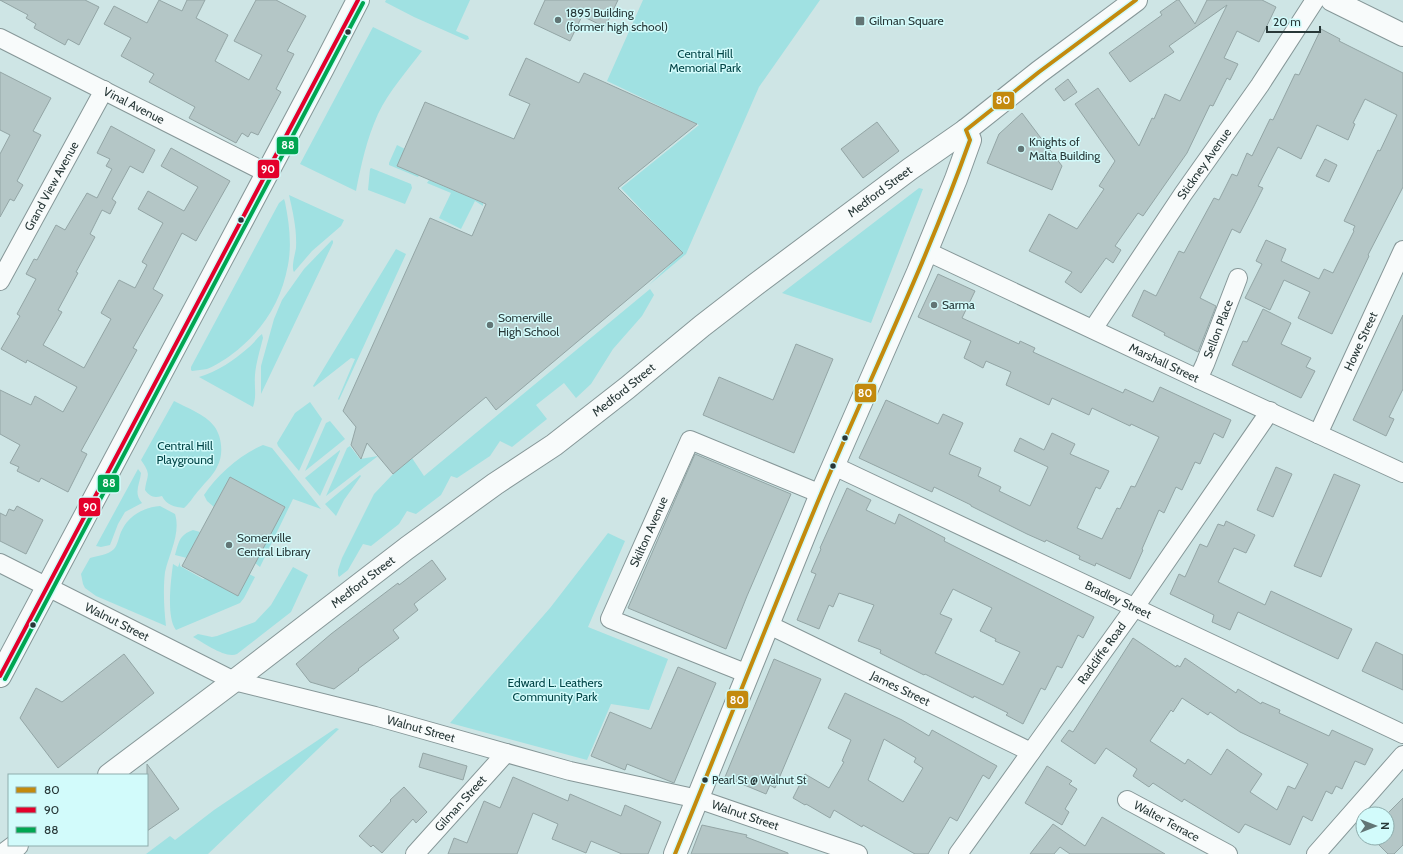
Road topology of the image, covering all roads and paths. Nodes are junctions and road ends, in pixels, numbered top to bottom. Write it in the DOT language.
graph roads {
  1 [pos="358,0"];
  2 [pos="1136,0"];
  3 [pos="1315,0"];
  4 [pos="1332,0"];
  5 [pos="1403,35"];
  6 [pos="0,38"];
  7 [pos="104,90"];
  8 [pos="966,130"];
  9 [pos="267,173"];
  10 [pos="1403,250"];
  11 [pos="926,251"];
  12 [pos="1238,278"];
  13 [pos="0,281"];
  14 [pos="1093,329"];
  15 [pos="1198,379"];
  16 [pos="1270,411"];
  17 [pos="1318,434"];
  18 [pos="834,466"];
  19 [pos="1403,473"];
  20 [pos="821,494"];
  21 [pos="0,563"];
  22 [pos="47,587"];
  23 [pos="1135,607"];
  24 [pos="769,625"];
  25 [pos="748,674"];
  26 [pos="0,676"];
  27 [pos="234,681"];
  28 [pos="1403,734"];
  29 [pos="1031,752"];
  30 [pos="506,753"];
  31 [pos="1403,755"];
  32 [pos="110,774"];
  33 [pos="698,799"];
  34 [pos="1127,800"];
  35 [pos="16,846"];
  36 [pos="5,854"];
  37 [pos="415,854"];
  38 [pos="675,854"];
  39 [pos="858,854"];
  40 [pos="958,854"];
  41 [pos="1228,854"];
  42 [pos="1316,854"];
  1 -- 9 [label="main road"];
  2 -- 8 [label="main road, Medford Street"];
  3 -- 14 [label="street, Stickney Avenue"];
  4 -- 5 [label="main road"];
  6 -- 7 [label="street, Vinal Avenue"];
  7 -- 9 [label="street, Vinal Avenue"];
  7 -- 13 [label="street, Grand View Avenue"];
  8 -- 11 [label="main road"];
  8 -- 27 [label="main road, Medford Street"];
  9 -- 22 [label="main road"];
  10 -- 17 [label="street, Howe Street"];
  11 -- 14 [label="street, Marshall Street"];
  11 -- 18 [label="main road"];
  12 -- 15 [label="street, Sellon Place"];
  14 -- 15 [label="street, Marshall Street"];
  15 -- 16 [label="street, Marshall Street"];
  16 -- 17 [label="street, Marshall Street"];
  16 -- 23 [label="street, Radcliffe Road"];
  17 -- 19 [label="street, Marshall Street"];
  18 -- 20 [label="main road"];
  18 -- 23 [label="street, Bradley Street"];
  20 -- 24 [label="main road"];
  20 -- 25 [label="street, Skilton Avenue"];
  21 -- 22 [label="street, Walnut Street"];
  22 -- 26 [label="main road"];
  22 -- 27 [label="street, Walnut Street"];
  23 -- 28 [label="street, Bradley Street"];
  23 -- 29 [label="street, Radcliffe Road"];
  24 -- 25 [label="main road"];
  24 -- 29 [label="street, James Street"];
  25 -- 33 [label="main road"];
  27 -- 30 [label="street, Walnut Street"];
  27 -- 32 [label="main road, Medford Street"];
  29 -- 40 [label="street, Radcliffe Road"];
  30 -- 33 [label="street, Walnut Street"];
  30 -- 37 [label="street, Gilman Street"];
  31 -- 42 [label="street"];
  33 -- 38 [label="main road"];
  33 -- 39 [label="street, Walnut Street"];
  34 -- 41 [label="street, Walter Terrace"];
  35 -- 36 [label="main road"];
}
